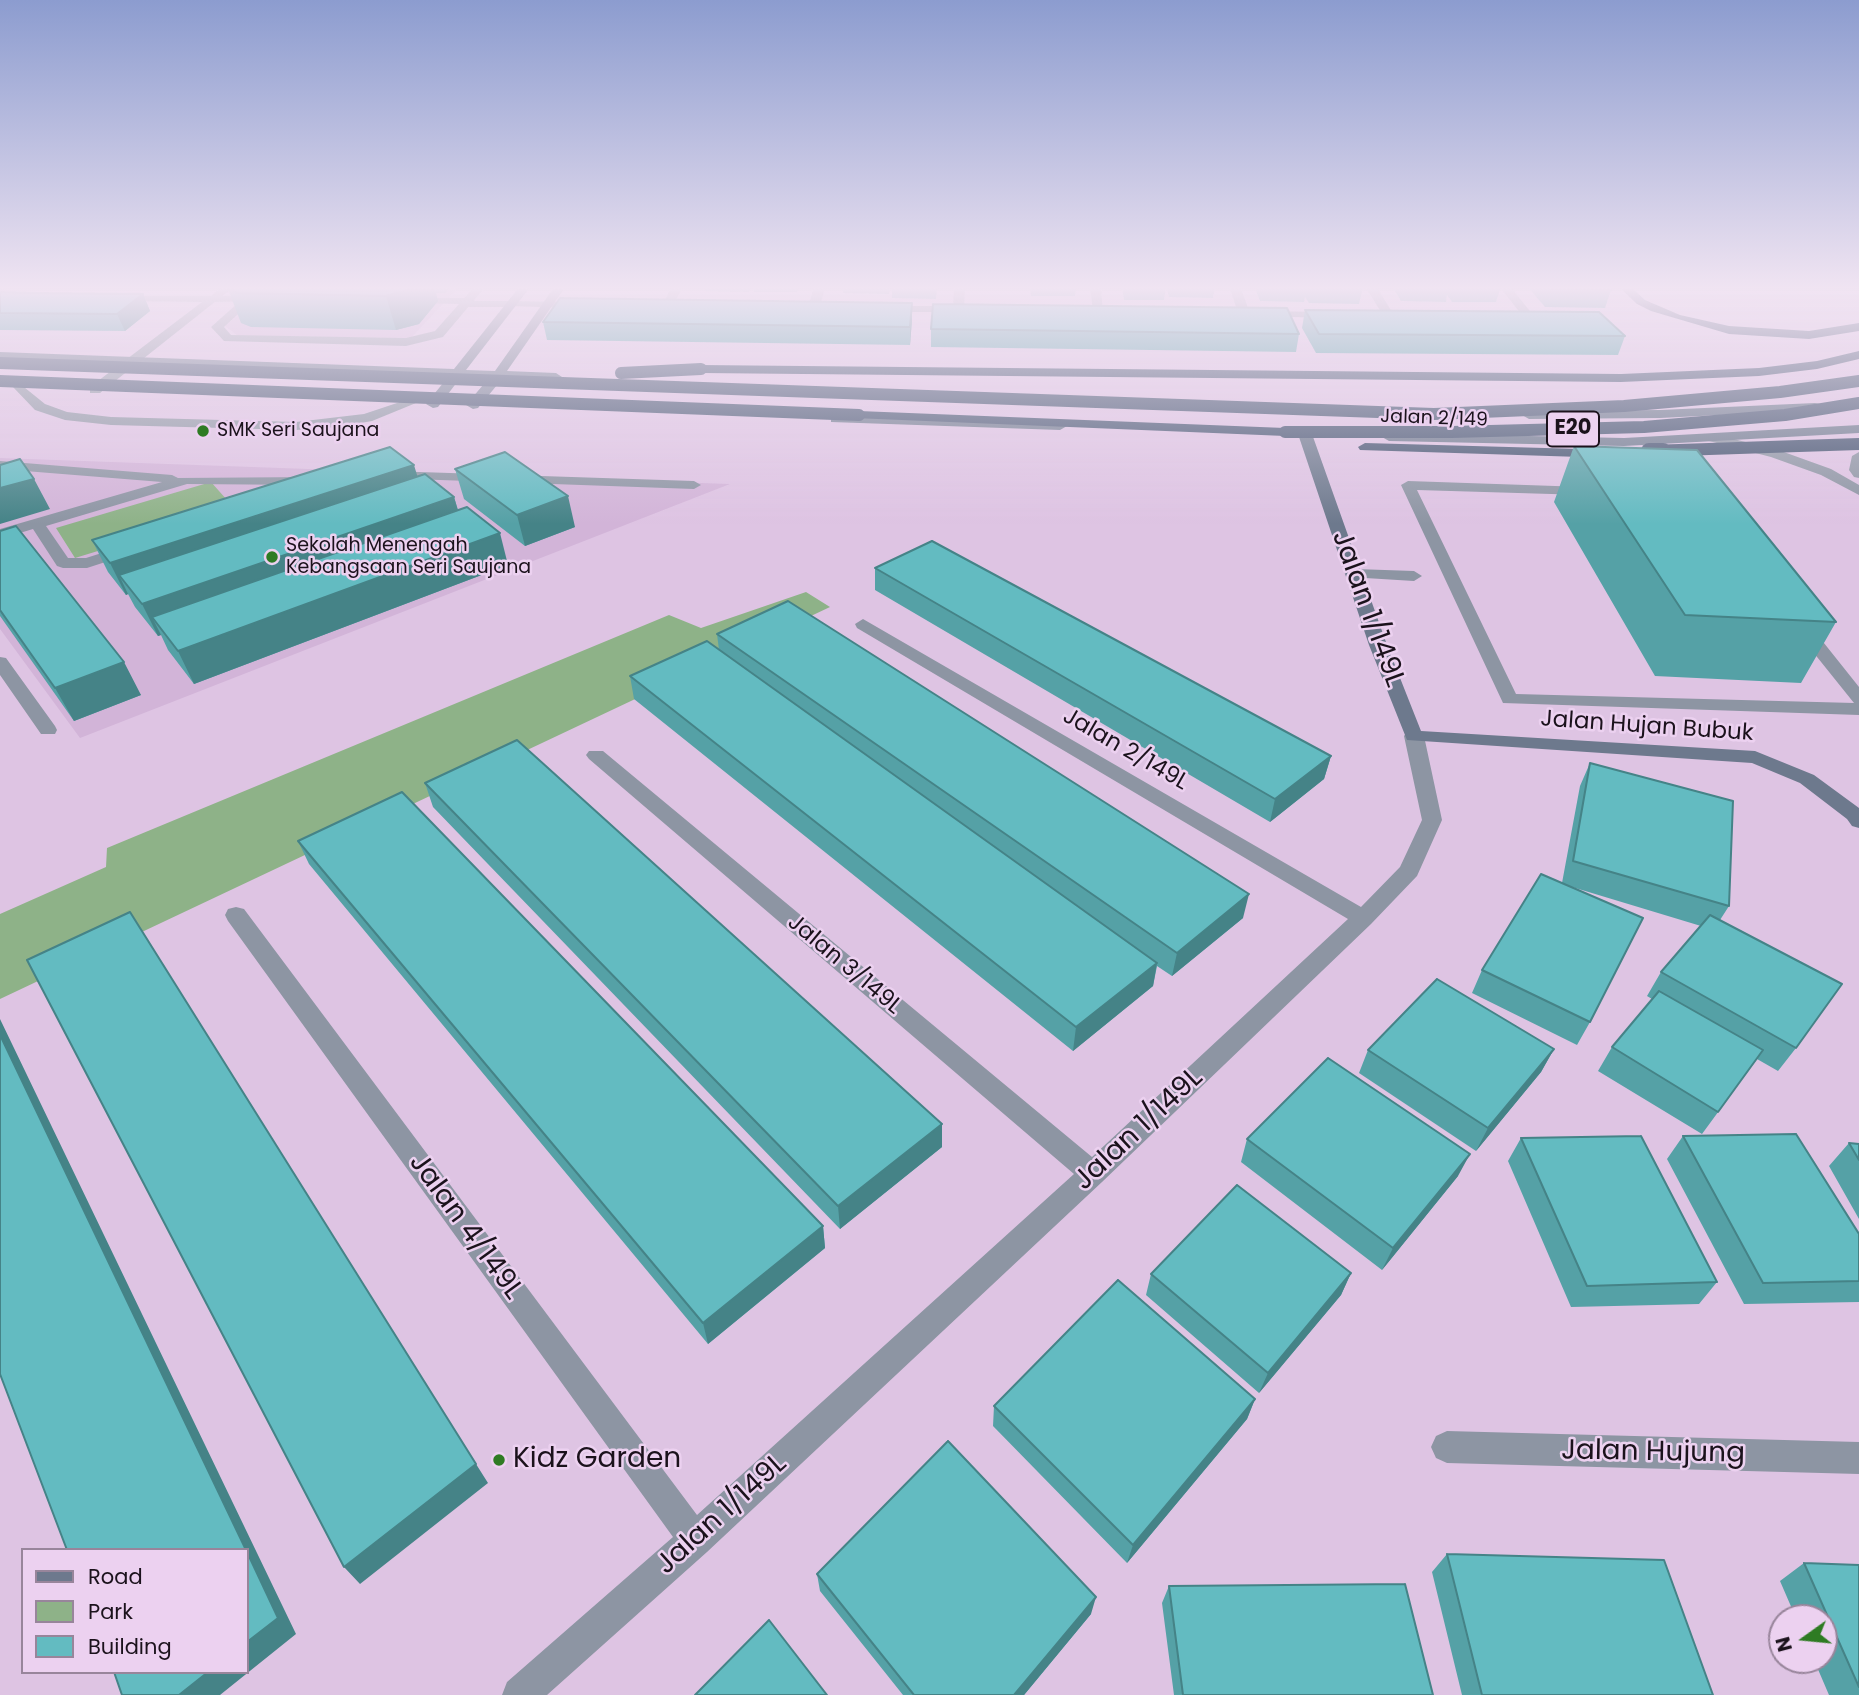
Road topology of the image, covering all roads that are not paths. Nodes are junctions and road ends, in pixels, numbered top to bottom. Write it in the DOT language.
graph roads {
  1 [pos="60,365"];
  2 [pos="128,365"];
  3 [pos="256,365"];
  4 [pos="465,365"];
  5 [pos="505,365"];
  6 [pos="1815,365"];
  7 [pos="460,372"];
  8 [pos="499,374"];
  9 [pos="0,381"];
  10 [pos="1859,381"];
  11 [pos="570,383"];
  12 [pos="0,386"];
  13 [pos="19,387"];
  14 [pos="95,390"];
  15 [pos="409,403"];
  16 [pos="433,404"];
  17 [pos="1859,404"];
  18 [pos="473,405"];
  19 [pos="1859,429"];
  20 [pos="1284,432"];
  21 [pos="1305,433"];
  22 [pos="1714,438"];
  23 [pos="1859,444"];
  24 [pos="1581,453"];
  25 [pos="1859,457"];
  26 [pos="0,465"];
  27 [pos="1859,474"];
  28 [pos="370,477"];
  29 [pos="186,480"];
  30 [pos="694,485"];
  31 [pos="1601,491"];
  32 [pos="1859,491"];
  33 [pos="284,498"];
  34 [pos="37,523"];
  35 [pos="0,534"];
  36 [pos="140,546"];
  37 [pos="1354,574"];
  38 [pos="1415,576"];
  39 [pos="1790,613"];
  40 [pos="863,624"];
  41 [pos="0,662"];
  42 [pos="1859,699"];
  43 [pos="1859,709"];
  44 [pos="48,730"];
  45 [pos="1414,736"];
  46 [pos="596,755"];
  47 [pos="1859,821"];
  48 [pos="236,915"];
  49 [pos="1363,918"];
  50 [pos="1093,1174"];
  51 [pos="1447,1447"];
  52 [pos="1859,1458"];
  53 [pos="695,1540"];
  54 [pos="520,1695"];
  1 -- 11 [label="highway, E20, bridge"];
  2 -- 14 [label="street"];
  3 -- 7 [label="main road, Jalan 2/149"];
  4 -- 7 [label="main road"];
  5 -- 8 [label="main road"];
  6 -- 11 [label="highway, bridge"];
  7 -- 8 [label="main road, Jalan 2/149"];
  7 -- 16 [label="main road"];
  8 -- 17 [label="main road, Jalan 2/149"];
  8 -- 18 [label="main road"];
  9 -- 20 [label="highway, E20, bridge"];
  10 -- 11 [label="highway, E20, bridge"];
  12 -- 13 [label="main road, Jalan 2/149"];
  13 -- 14 [label="main road, Jalan 2/149"];
  13 -- 15 [label="street"];
  14 -- 15 [label="main road, Jalan 2/149"];
  15 -- 16 [label="main road, Jalan 2/149"];
  16 -- 18 [label="main road, Jalan 2/149"];
  17 -- 20 [label="highway, E20, bridge"];
  18 -- 21 [label="main road, Jalan 2/149"];
  19 -- 22 [label="main road, Jalan 2/149"];
  20 -- 24 [label="highway, bridge"];
  21 -- 22 [label="main road, Jalan 2/149"];
  21 -- 37 [label="main road, Jalan 1/149L"];
  22 -- 32 [label="street"];
  23 -- 24 [label="highway, bridge"];
  24 -- 25 [label="highway, bridge"];
  25 -- 27 [label="street"];
  26 -- 29 [label="street"];
  28 -- 30 [label="street"];
  29 -- 33 [label="street"];
  29 -- 34 [label="street"];
  31 -- 43 [label="street"];
  34 -- 35 [label="street"];
  34 -- 36 [label="street"];
  37 -- 38 [label="street"];
  37 -- 45 [label="main road, Jalan 1/149L"];
  39 -- 42 [label="street"];
  40 -- 49 [label="street, Jalan 2/149L"];
  41 -- 44 [label="street"];
  45 -- 47 [label="main road, Jalan Hujan Bubuk"];
  45 -- 49 [label="street, Jalan 1/149L"];
  46 -- 50 [label="street, Jalan 3/149L"];
  48 -- 53 [label="street, Jalan 4/149L"];
  49 -- 50 [label="street, Jalan 1/149L"];
  50 -- 53 [label="street, Jalan 1/149L"];
  51 -- 52 [label="street, Jalan Hujung"];
  53 -- 54 [label="street, Jalan 1/149L"];
}
